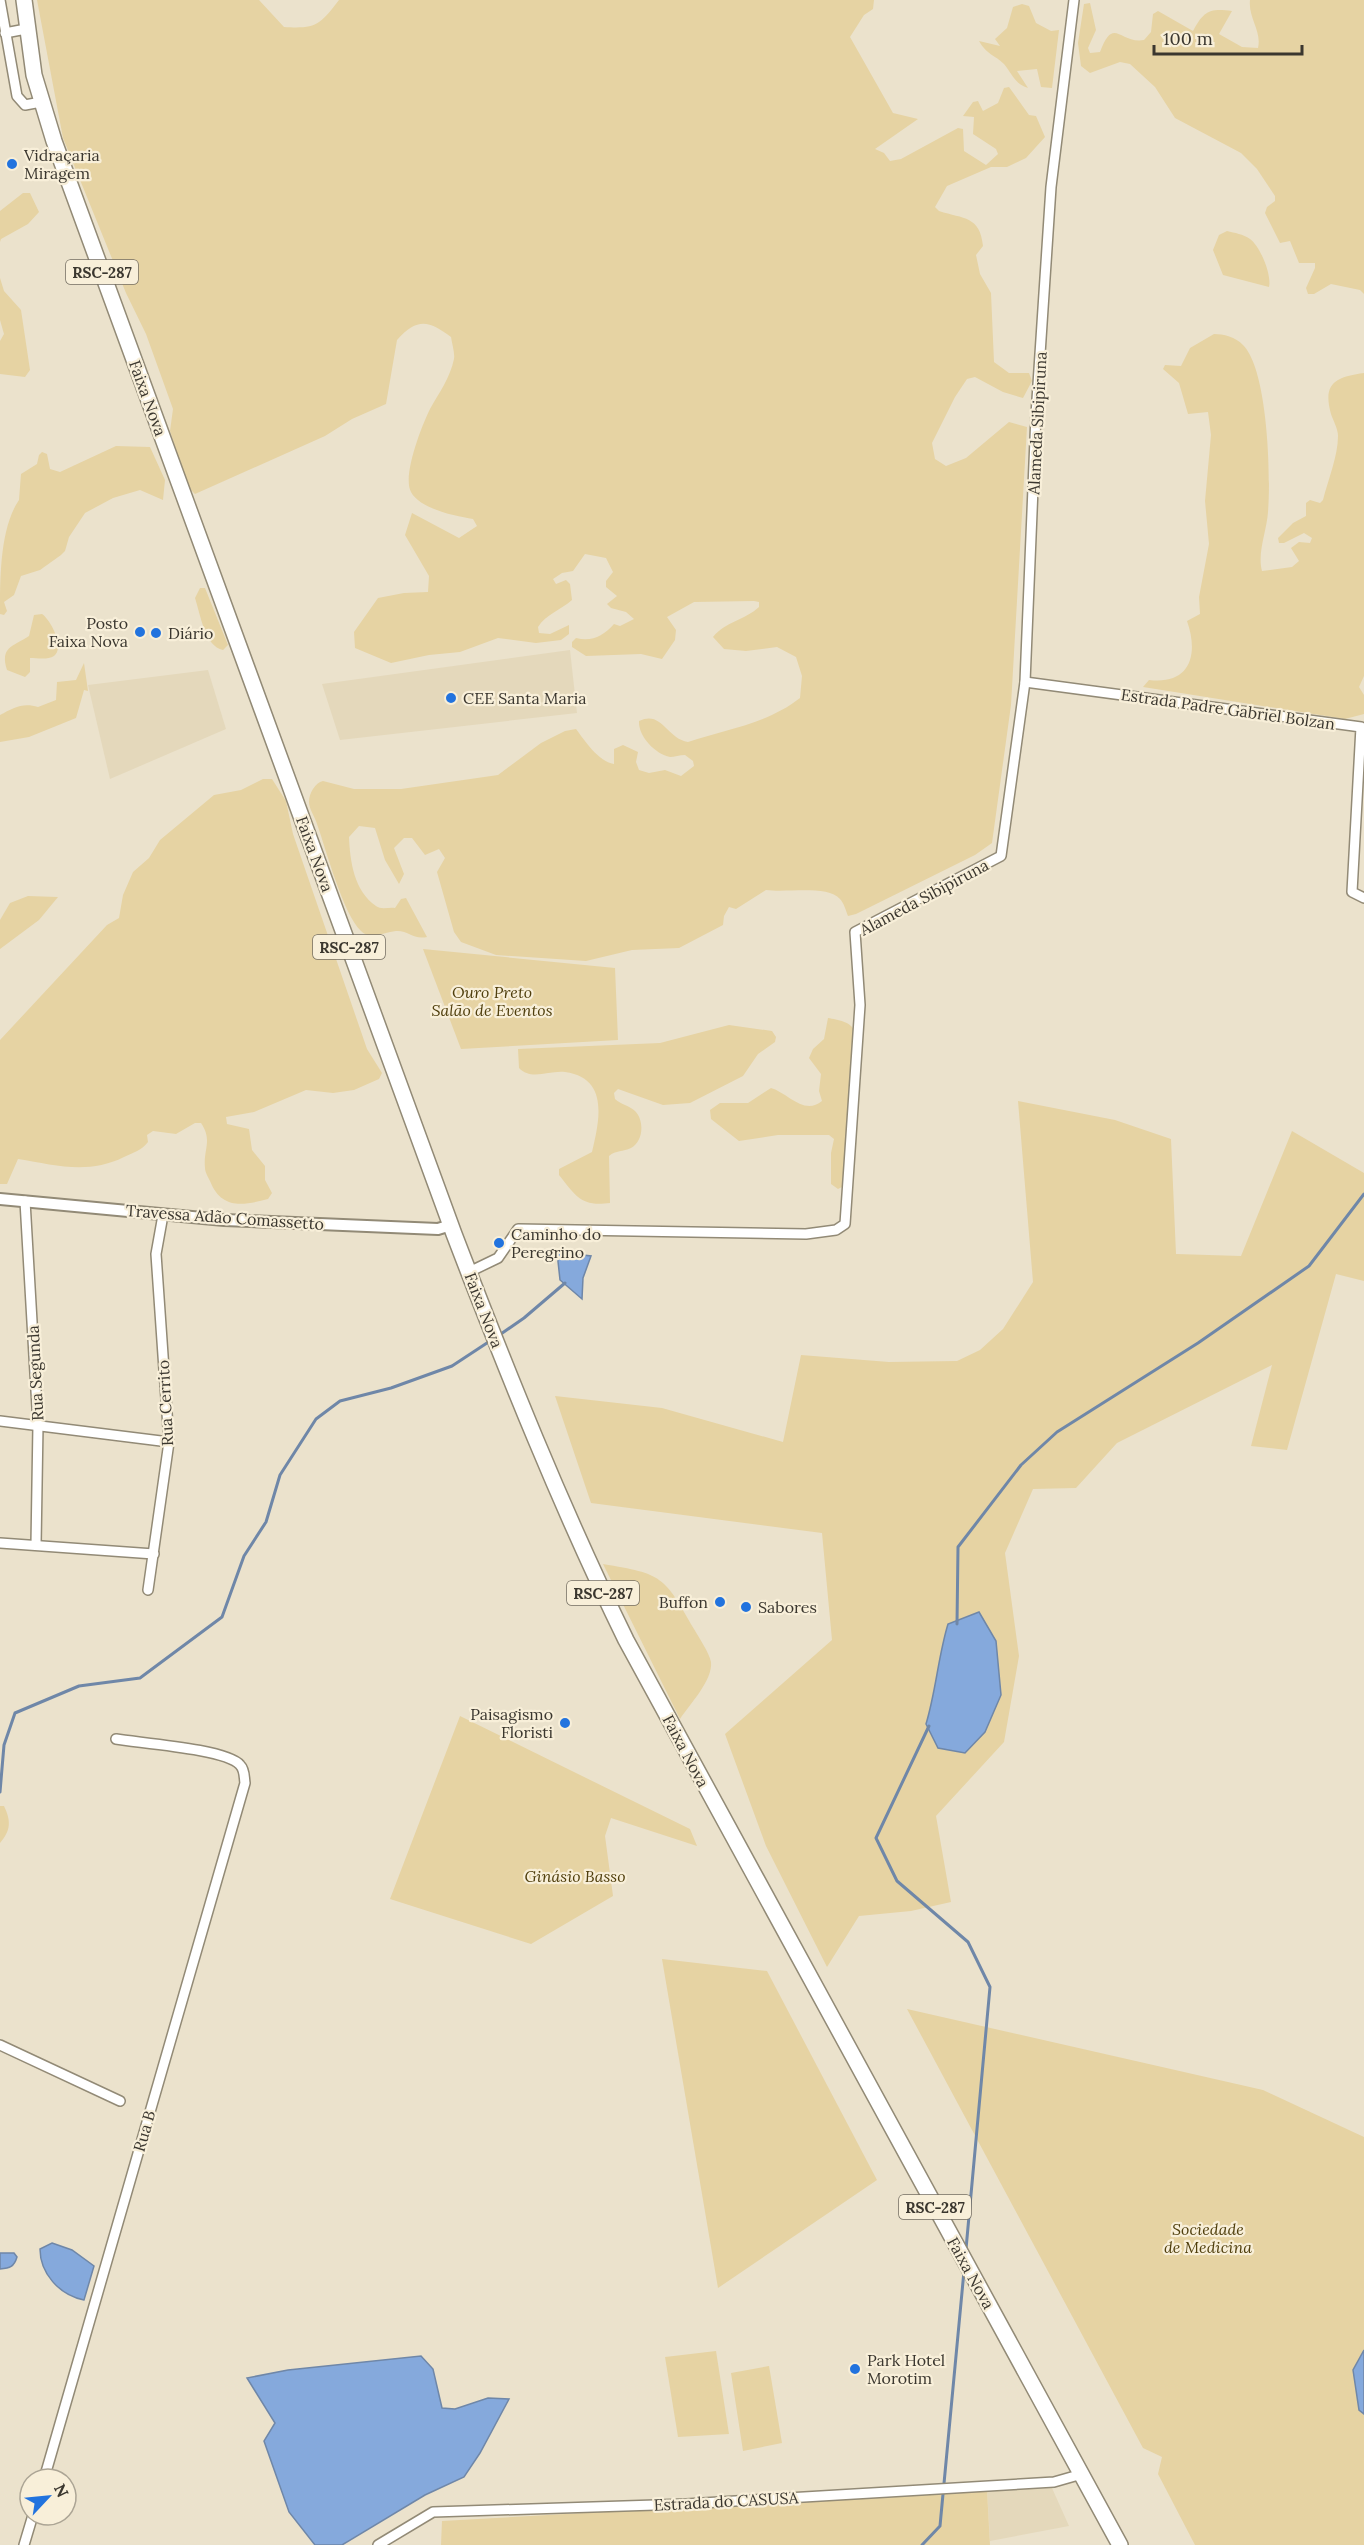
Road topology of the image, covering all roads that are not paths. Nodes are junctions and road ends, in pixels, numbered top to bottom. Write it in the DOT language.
graph roads {
  1 [pos="0,0"];
  2 [pos="24,0"];
  3 [pos="1074,0"];
  4 [pos="26,29"];
  5 [pos="5,33"];
  6 [pos="34,75"];
  7 [pos="14,79"];
  8 [pos="41,102"];
  9 [pos="1025,682"];
  10 [pos="1362,727"];
  11 [pos="1364,898"];
  12 [pos="0,1199"];
  13 [pos="25,1201"];
  14 [pos="163,1215"];
  15 [pos="451,1225"];
  16 [pos="469,1272"];
  17 [pos="0,1421"];
  18 [pos="38,1425"];
  19 [pos="169,1442"];
  20 [pos="0,1543"];
  21 [pos="36,1545"];
  22 [pos="154,1554"];
  23 [pos="148,1590"];
  24 [pos="116,1739"];
  25 [pos="0,2045"];
  26 [pos="120,2101"];
  27 [pos="47,2467"];
  28 [pos="1082,2474"];
  29 [pos="29,2527"];
  30 [pos="24,2545"];
  31 [pos="378,2545"];
  32 [pos="1120,2545"];
  1 -- 5 [label="street"];
  2 -- 4 [label="highway, Faixa Nova / RSC-287"];
  3 -- 9 [label="street, Alameda Sibipiruna"];
  4 -- 5 [label="street"];
  4 -- 6 [label="highway, Faixa Nova / RSC-287"];
  5 -- 7 [label="street"];
  6 -- 7 [label="street"];
  6 -- 8 [label="highway, Faixa Nova / RSC-287"];
  7 -- 8 [label="street"];
  8 -- 15 [label="highway, Faixa Nova / RSC-287"];
  9 -- 10 [label="street, Estrada Padre Gabriel Bolzan"];
  9 -- 16 [label="street, Alameda Sibipiruna"];
  10 -- 11 [label="street, Estrada Padre Gabriel Bolzan"];
  12 -- 13 [label="street, Travessa Adão Comassetto"];
  13 -- 14 [label="street, Travessa Adão Comassetto"];
  13 -- 18 [label="street, Rua Segunda"];
  14 -- 15 [label="street, Travessa Adão Comassetto"];
  14 -- 19 [label="street, Rua Cerrito"];
  15 -- 16 [label="highway, Faixa Nova / RSC-287"];
  16 -- 28 [label="highway, Faixa Nova / RSC-287"];
  17 -- 18 [label="street"];
  18 -- 19 [label="street"];
  18 -- 21 [label="street, Rua Segunda"];
  19 -- 22 [label="street, Rua Cerrito"];
  20 -- 21 [label="street"];
  21 -- 22 [label="street"];
  22 -- 23 [label="street, Rua Cerrito"];
  24 -- 27 [label="street, Rua B"];
  25 -- 26 [label="street"];
  28 -- 31 [label="street, Estrada do CASUSA"];
  28 -- 32 [label="highway, Faixa Nova / RSC-287"];
  29 -- 30 [label="street"];
}
